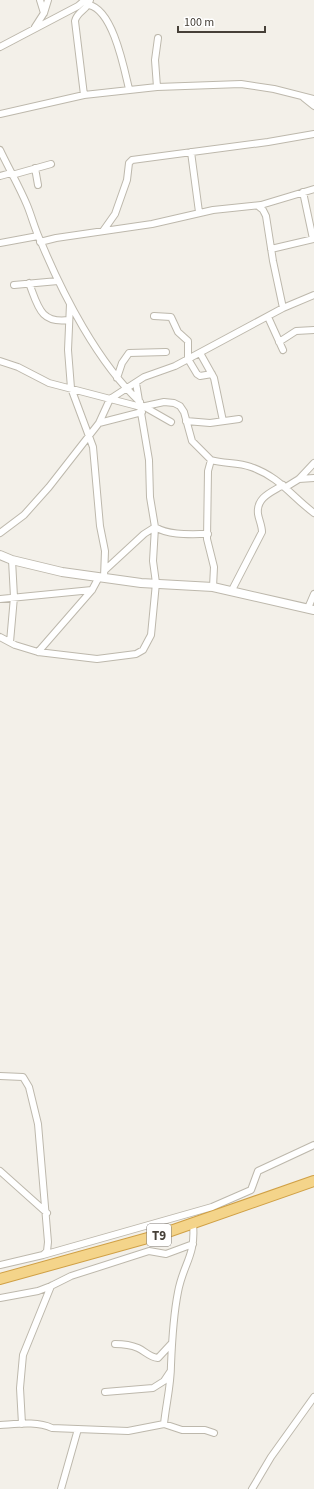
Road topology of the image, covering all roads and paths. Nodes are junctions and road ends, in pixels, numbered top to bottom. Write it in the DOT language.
graph roads {
  1 [pos="40,0"];
  2 [pos="48,0"];
  3 [pos="88,2"];
  4 [pos="44,13"];
  5 [pos="35,27"];
  6 [pos="158,38"];
  7 [pos="0,48"];
  8 [pos="157,87"];
  9 [pos="128,89"];
  10 [pos="84,95"];
  11 [pos="302,97"];
  12 [pos="314,99"];
  13 [pos="314,106"];
  14 [pos="0,114"];
  15 [pos="314,134"];
  16 [pos="0,150"];
  17 [pos="191,152"];
  18 [pos="51,164"];
  19 [pos="35,168"];
  20 [pos="12,174"];
  21 [pos="0,176"];
  22 [pos="38,185"];
  23 [pos="314,189"];
  24 [pos="303,192"];
  25 [pos="258,206"];
  26 [pos="199,212"];
  27 [pos="103,231"];
  28 [pos="39,239"];
  29 [pos="313,239"];
  30 [pos="0,243"];
  31 [pos="271,249"];
  32 [pos="58,281"];
  33 [pos="29,283"];
  34 [pos="14,285"];
  35 [pos="314,295"];
  36 [pos="70,303"];
  37 [pos="283,308"];
  38 [pos="154,316"];
  39 [pos="268,317"];
  40 [pos="69,320"];
  41 [pos="314,330"];
  42 [pos="279,342"];
  43 [pos="283,350"];
  44 [pos="166,352"];
  45 [pos="200,353"];
  46 [pos="188,359"];
  47 [pos="0,362"];
  48 [pos="212,374"];
  49 [pos="117,378"];
  50 [pos="136,383"];
  51 [pos="71,388"];
  52 [pos="125,388"];
  53 [pos="110,398"];
  54 [pos="141,407"];
  55 [pos="239,419"];
  56 [pos="223,421"];
  57 [pos="171,422"];
  58 [pos="186,422"];
  59 [pos="99,423"];
  60 [pos="90,436"];
  61 [pos="211,460"];
  62 [pos="314,463"];
  63 [pos="299,478"];
  64 [pos="314,478"];
  65 [pos="285,486"];
  66 [pos="314,513"];
  67 [pos="155,527"];
  68 [pos="0,533"];
  69 [pos="208,534"];
  70 [pos="0,555"];
  71 [pos="12,560"];
  72 [pos="103,575"];
  73 [pos="156,583"];
  74 [pos="213,587"];
  75 [pos="92,590"];
  76 [pos="232,590"];
  77 [pos="314,594"];
  78 [pos="14,597"];
  79 [pos="0,599"];
  80 [pos="311,609"];
  81 [pos="0,637"];
  82 [pos="10,642"];
  83 [pos="38,652"];
  84 [pos="0,1076"];
  85 [pos="314,1145"];
  86 [pos="0,1171"];
  87 [pos="314,1181"];
  88 [pos="47,1213"];
  89 [pos="193,1224"];
  90 [pos="193,1244"];
  91 [pos="43,1255"];
  92 [pos="0,1265"];
  93 [pos="0,1279"];
  94 [pos="51,1286"];
  95 [pos="0,1298"];
  96 [pos="115,1344"];
  97 [pos="171,1344"];
  98 [pos="171,1371"];
  99 [pos="105,1392"];
  100 [pos="314,1397"];
  101 [pos="22,1424"];
  102 [pos="164,1424"];
  103 [pos="0,1425"];
  104 [pos="78,1429"];
  105 [pos="214,1433"];
  106 [pos="60,1489"];
  107 [pos="252,1489"];
  1 -- 4 [label="street"];
  2 -- 4 [label="street"];
  3 -- 5 [label="street"];
  3 -- 9 [label="street"];
  3 -- 10 [label="street"];
  4 -- 5 [label="street"];
  5 -- 7 [label="street"];
  6 -- 8 [label="street"];
  8 -- 9 [label="street"];
  8 -- 11 [label="street"];
  9 -- 10 [label="street"];
  10 -- 14 [label="street"];
  11 -- 12 [label="street"];
  11 -- 13 [label="street"];
  15 -- 17 [label="street"];
  16 -- 20 [label="street"];
  17 -- 26 [label="street"];
  17 -- 27 [label="street"];
  18 -- 19 [label="street"];
  19 -- 20 [label="street"];
  19 -- 22 [label="street"];
  20 -- 21 [label="street"];
  20 -- 28 [label="street"];
  23 -- 24 [label="street"];
  24 -- 25 [label="street"];
  24 -- 29 [label="street"];
  25 -- 26 [label="street"];
  25 -- 31 [label="street"];
  26 -- 27 [label="street"];
  27 -- 28 [label="street"];
  28 -- 30 [label="street"];
  28 -- 32 [label="street"];
  29 -- 31 [label="street"];
  31 -- 37 [label="street"];
  32 -- 33 [label="street"];
  32 -- 36 [label="street"];
  33 -- 34 [label="street"];
  33 -- 40 [label="street"];
  35 -- 37 [label="street"];
  36 -- 40 [label="street"];
  36 -- 49 [label="street"];
  37 -- 39 [label="street"];
  38 -- 46 [label="street"];
  39 -- 42 [label="street"];
  39 -- 45 [label="street"];
  40 -- 51 [label="street"];
  41 -- 42 [label="street"];
  42 -- 43 [label="street"];
  44 -- 49 [label="street"];
  45 -- 46 [label="street"];
  45 -- 48 [label="street"];
  46 -- 48 [label="street"];
  46 -- 50 [label="street"];
  47 -- 51 [label="street"];
  48 -- 56 [label="street"];
  49 -- 52 [label="street"];
  50 -- 52 [label="street"];
  50 -- 54 [label="street"];
  51 -- 53 [label="street"];
  51 -- 60 [label="street"];
  52 -- 53 [label="street"];
  52 -- 54 [label="street"];
  53 -- 54 [label="street"];
  53 -- 59 [label="street"];
  54 -- 57 [label="street"];
  54 -- 58 [label="street"];
  54 -- 59 [label="street"];
  54 -- 67 [label="street"];
  55 -- 56 [label="street"];
  56 -- 58 [label="street"];
  58 -- 61 [label="street"];
  59 -- 60 [label="street"];
  60 -- 68 [label="street"];
  60 -- 72 [label="street"];
  61 -- 65 [label="street"];
  61 -- 69 [label="street"];
  62 -- 63 [label="street"];
  63 -- 64 [label="street"];
  63 -- 65 [label="street"];
  65 -- 66 [label="street"];
  65 -- 76 [label="street"];
  67 -- 69 [label="street"];
  67 -- 72 [label="street"];
  67 -- 73 [label="street"];
  69 -- 74 [label="street"];
  70 -- 71 [label="street"];
  71 -- 72 [label="street"];
  71 -- 78 [label="street"];
  72 -- 73 [label="street"];
  72 -- 75 [label="street"];
  73 -- 74 [label="street"];
  73 -- 83 [label="street"];
  74 -- 76 [label="street"];
  75 -- 78 [label="street"];
  75 -- 83 [label="street"];
  76 -- 80 [label="street"];
  77 -- 80 [label="street"];
  78 -- 79 [label="street"];
  78 -- 82 [label="street"];
  81 -- 82 [label="street"];
  82 -- 83 [label="street"];
  84 -- 88 [label="street"];
  85 -- 91 [label="street"];
  86 -- 88 [label="street"];
  87 -- 89 [label="highway, T9"];
  88 -- 91 [label="street"];
  89 -- 90 [label="street"];
  89 -- 93 [label="highway, T9"];
  90 -- 94 [label="street"];
  90 -- 97 [label="street"];
  91 -- 92 [label="street"];
  94 -- 95 [label="street"];
  94 -- 101 [label="street"];
  96 -- 97 [label="street"];
  97 -- 98 [label="street"];
  98 -- 99 [label="street"];
  98 -- 102 [label="street"];
  100 -- 107 [label="street"];
  101 -- 103 [label="street"];
  101 -- 104 [label="street"];
  102 -- 104 [label="street"];
  102 -- 105 [label="street"];
  104 -- 106 [label="street"];
}
